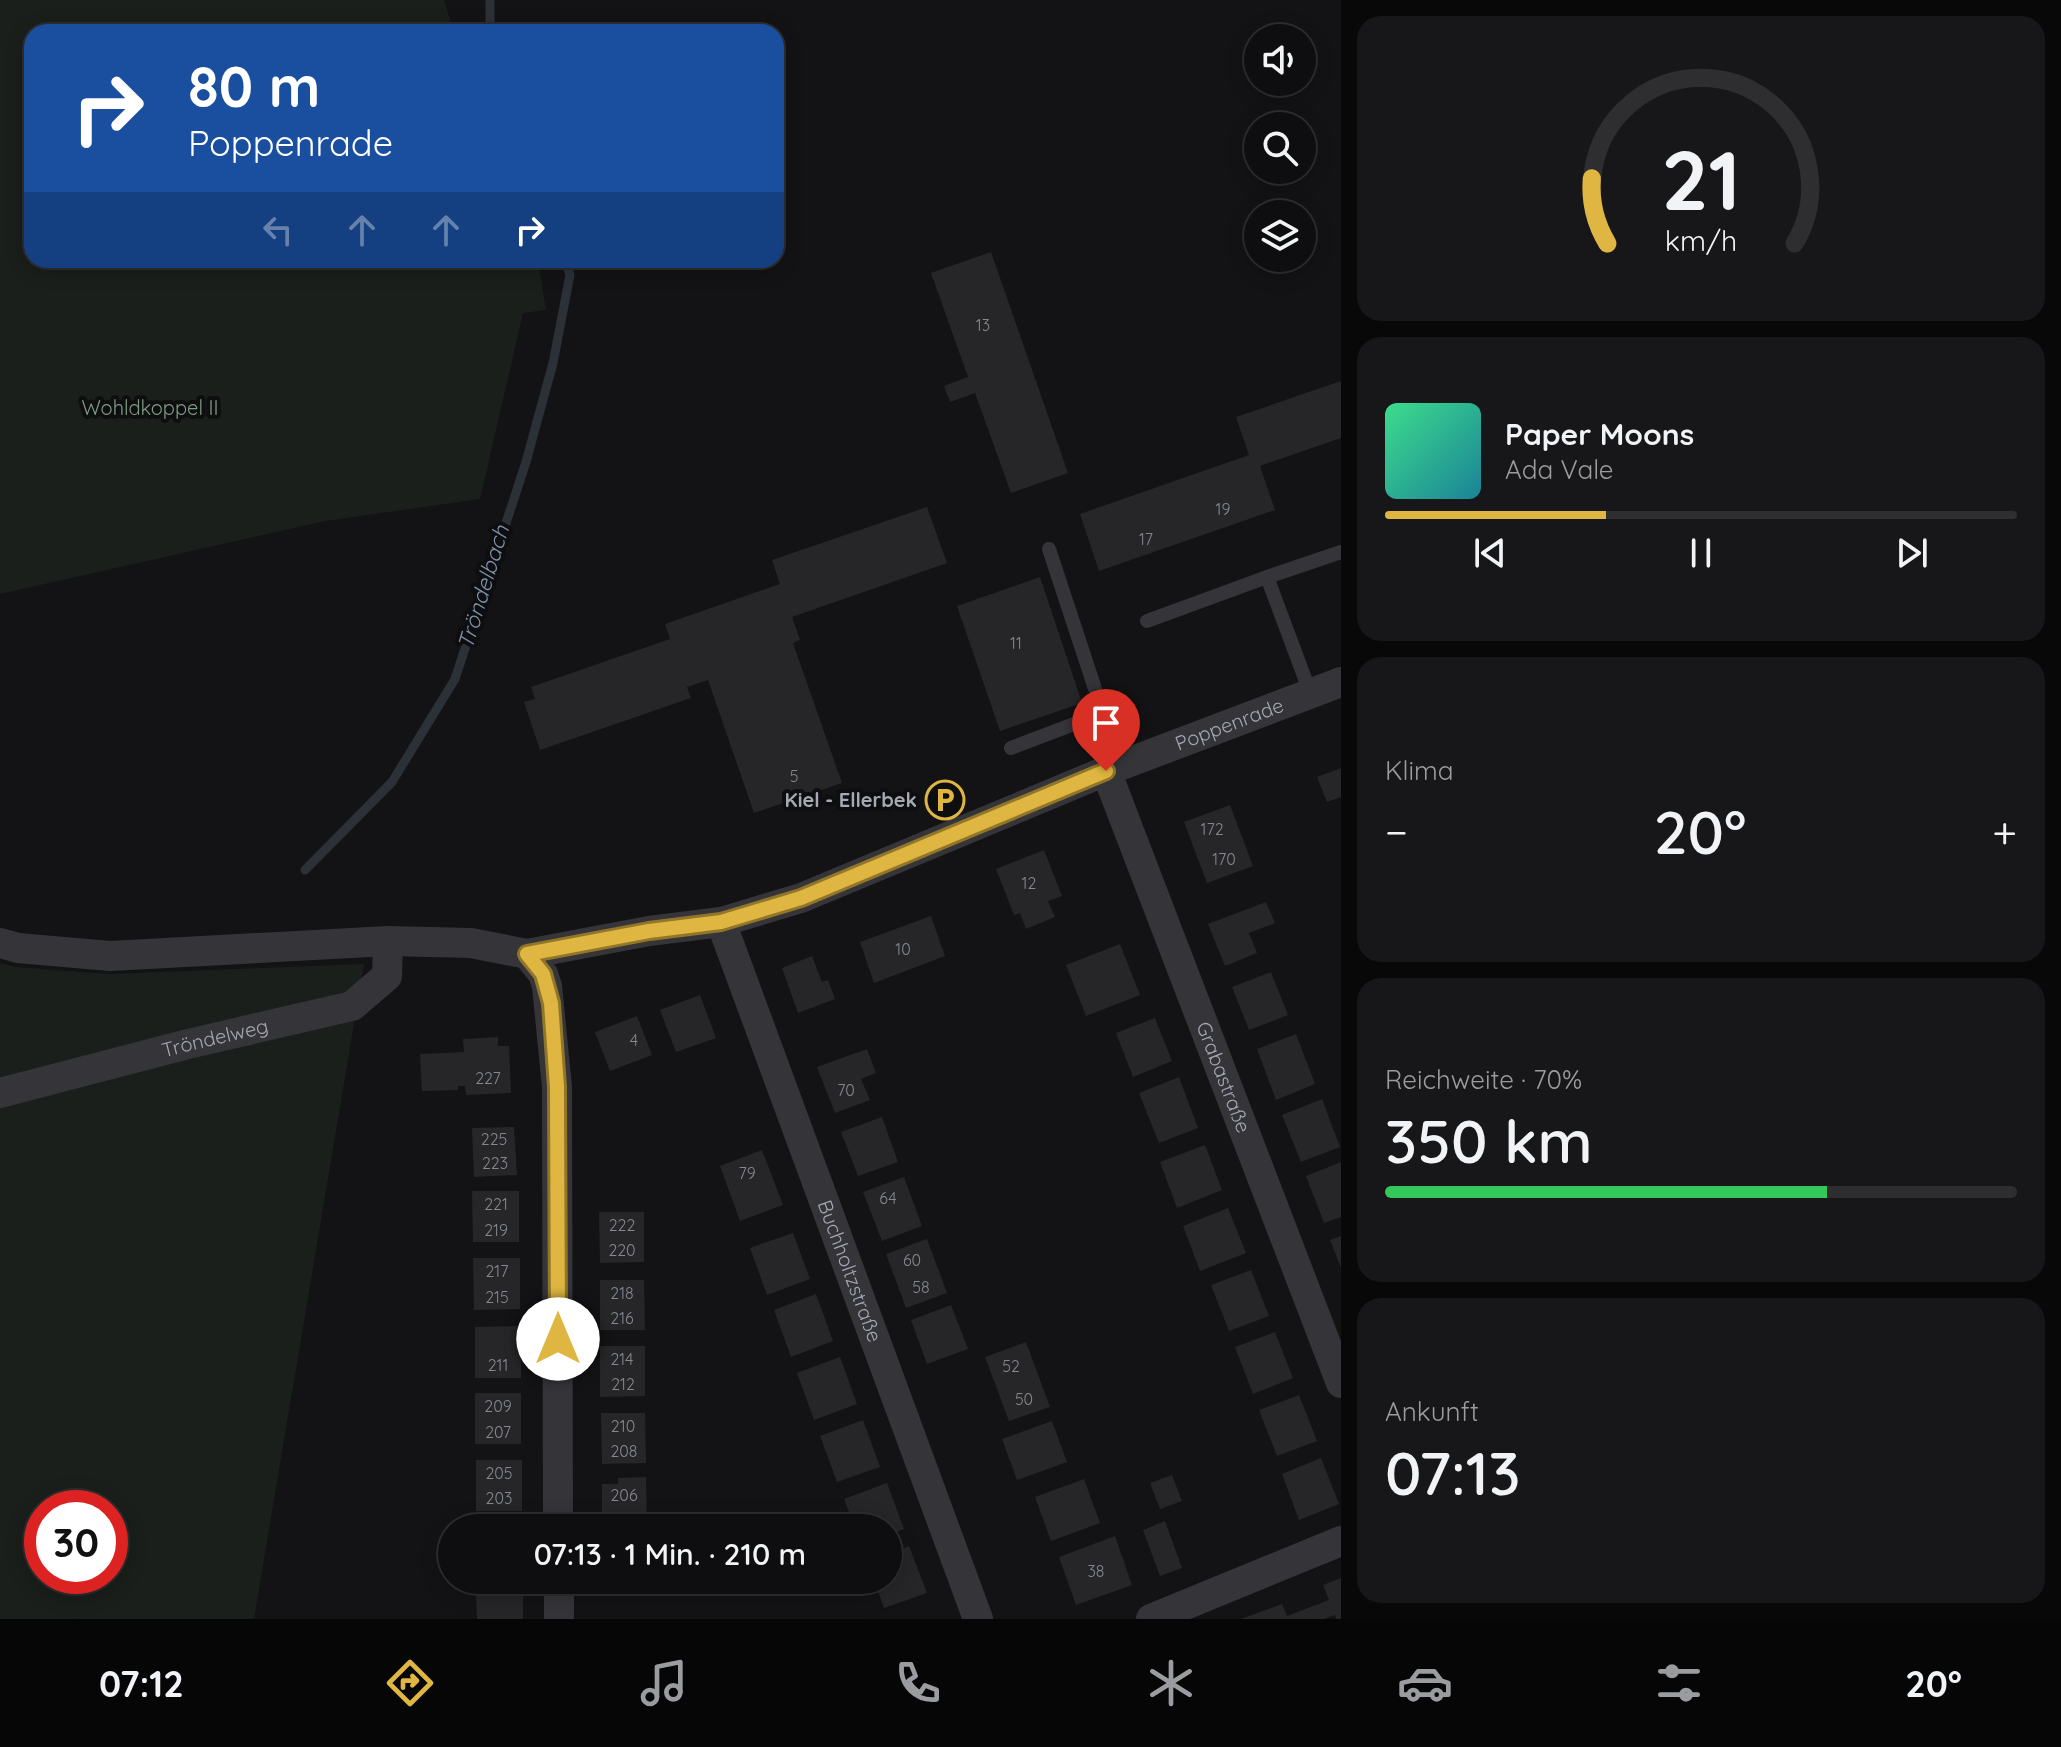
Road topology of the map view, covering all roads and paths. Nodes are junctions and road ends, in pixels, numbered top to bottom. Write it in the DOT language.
graph roads {
  1 [pos="1049,549"];
  2 [pos="1341,552"];
  3 [pos="1267,577"];
  4 [pos="1147,621"];
  5 [pos="1341,682"];
  6 [pos="1310,692"];
  7 [pos="1103,713"];
  8 [pos="1011,748"];
  9 [pos="1113,769"];
  10 [pos="721,922"];
  11 [pos="388,941"];
  12 [pos="0,943"];
  13 [pos="527,954"];
  14 [pos="0,1093"];
  15 [pos="1341,1383"];
  16 [pos="558,1514"];
  17 [pos="1341,1541"];
  18 [pos="559,1594"];
  19 [pos="559,1619"];
  20 [pos="978,1619"];
  21 [pos="1151,1619"];
  1 -- 7 [label="lane"];
  2 -- 3 [label="lane"];
  3 -- 4 [label="lane"];
  3 -- 6 [label="lane"];
  5 -- 6 [label="street, Poppenrade"];
  6 -- 9 [label="street, Poppenrade"];
  7 -- 8 [label="lane"];
  7 -- 9 [label="lane"];
  9 -- 10 [label="street, Poppenrade"];
  9 -- 15 [label="street, Grabastraße"];
  10 -- 13 [label="street, Poppenrade"];
  10 -- 20 [label="street, Buchholtzstraße"];
  11 -- 12 [label="street"];
  11 -- 13 [label="street"];
  11 -- 14 [label="street, Tröndelweg"];
  13 -- 16 [label="street"];
  17 -- 21 [label="street"];
  18 -- 19 [label="street"];
}
